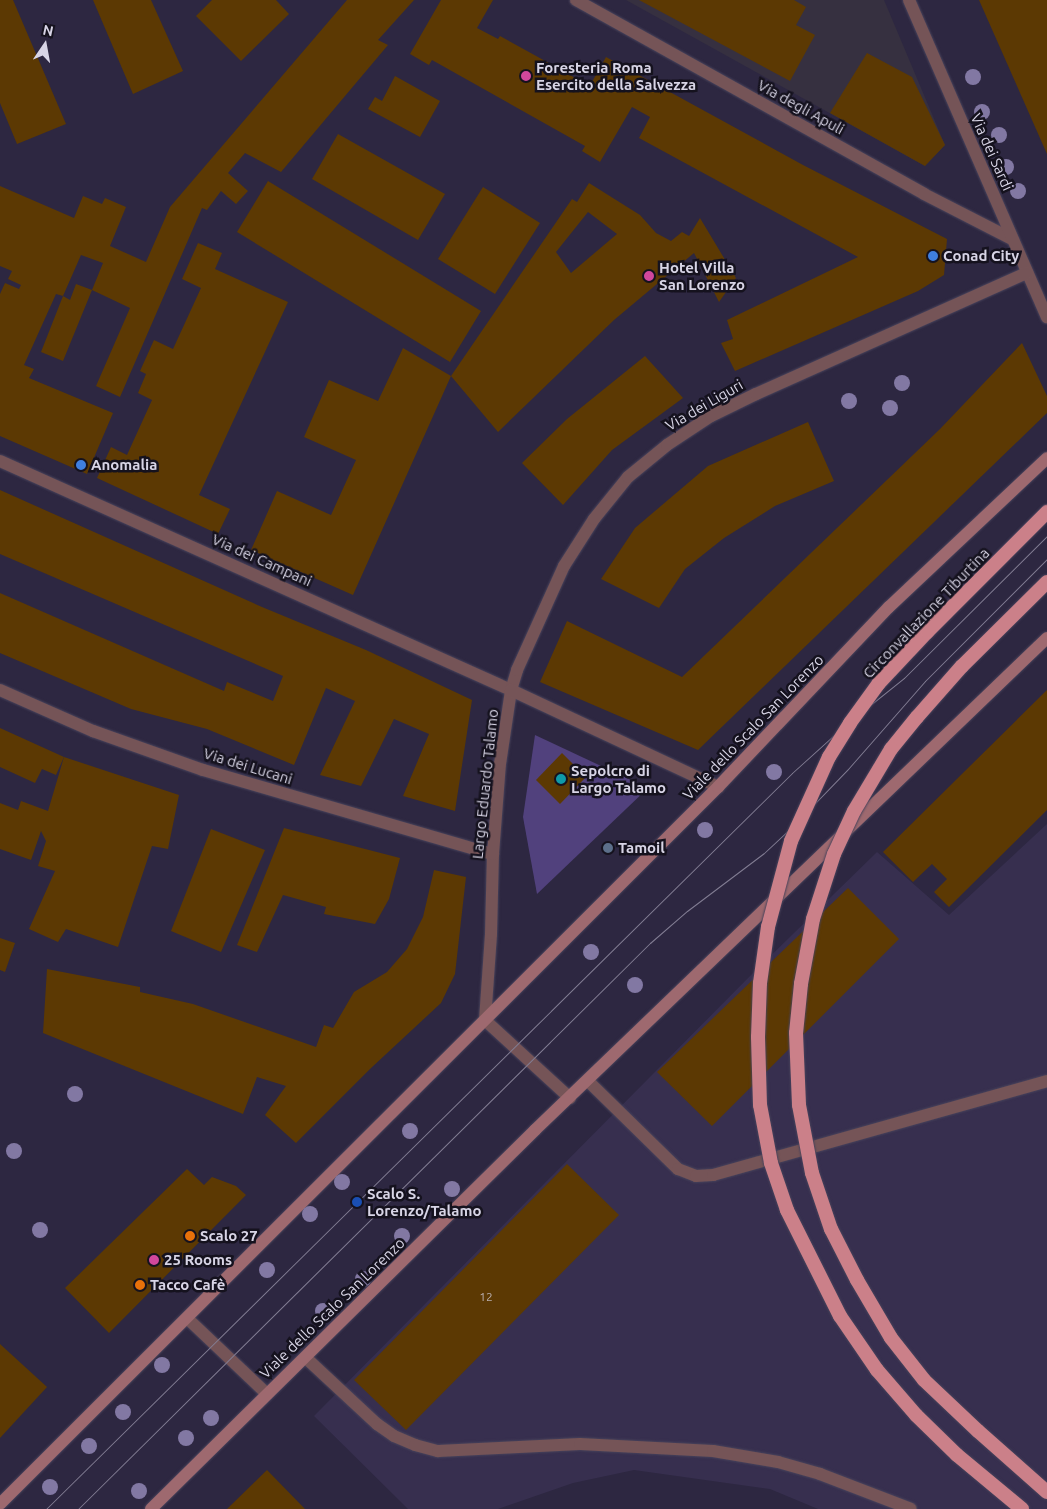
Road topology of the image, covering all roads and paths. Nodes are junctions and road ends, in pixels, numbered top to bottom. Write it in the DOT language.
graph roads {
  1 [pos="576,0"];
  2 [pos="908,0"];
  3 [pos="1012,239"];
  4 [pos="1027,273"];
  5 [pos="1047,317"];
  6 [pos="1047,458"];
  7 [pos="0,461"];
  8 [pos="1047,512"];
  9 [pos="1047,582"];
  10 [pos="1047,638"];
  11 [pos="0,690"];
  12 [pos="511,690"];
  13 [pos="718,788"];
  14 [pos="493,854"];
  15 [pos="485,1020"];
  16 [pos="588,1081"];
  17 [pos="1047,1081"];
  18 [pos="570,1098"];
  19 [pos="188,1319"];
  20 [pos="306,1358"];
  21 [pos="267,1394"];
  22 [pos="1047,1492"];
  23 [pos="0,1504"];
  24 [pos="151,1509"];
  25 [pos="911,1509"];
  26 [pos="1022,1509"];
  1 -- 3 [label="street, Via degli Apuli"];
  2 -- 3 [label="street, Via dei Sardi"];
  3 -- 4 [label="street, Via dei Sardi"];
  4 -- 5 [label="street, Via dei Sardi"];
  4 -- 12 [label="street, Via dei Liguri"];
  6 -- 13 [label="main road, Viale dello Scalo San Lorenzo"];
  7 -- 12 [label="street, Via dei Campani"];
  8 -- 26 [label="highway, Circonvallazione Tiburtina, bridge"];
  9 -- 22 [label="highway, bridge"];
  10 -- 16 [label="main road, Viale dello Scalo San Lorenzo"];
  11 -- 14 [label="street, Via dei Lucani"];
  12 -- 13 [label="street, Largo Eduardo Talamo"];
  12 -- 14 [label="street, Largo Eduardo Talamo"];
  13 -- 15 [label="main road, Viale dello Scalo San Lorenzo"];
  14 -- 15 [label="street, Largo Eduardo Talamo"];
  15 -- 18 [label="street"];
  15 -- 19 [label="main road, Viale dello Scalo San Lorenzo"];
  16 -- 17 [label="street"];
  16 -- 18 [label="main road, Viale dello Scalo San Lorenzo"];
  18 -- 20 [label="main road, Viale dello Scalo San Lorenzo"];
  19 -- 21 [label="street, Viale dello Scalo San Lorenzo"];
  19 -- 23 [label="main road, Viale dello Scalo San Lorenzo"];
  20 -- 21 [label="main road, Viale dello Scalo San Lorenzo"];
  20 -- 25 [label="street"];
  21 -- 24 [label="main road, Viale dello Scalo San Lorenzo"];
}
